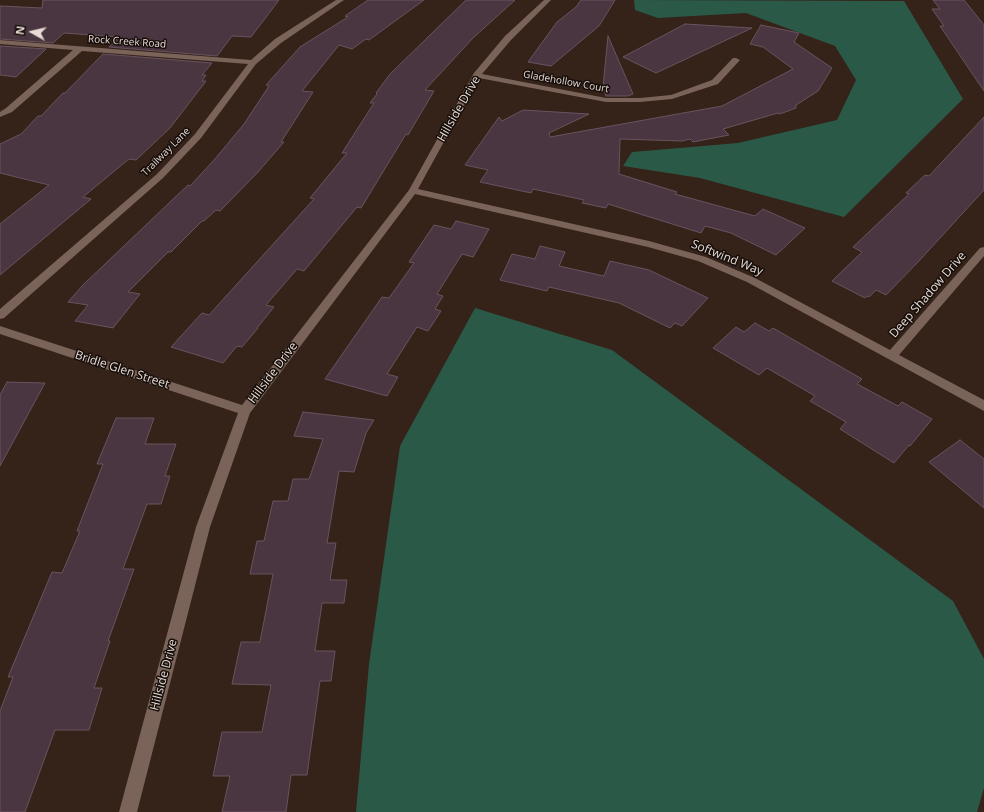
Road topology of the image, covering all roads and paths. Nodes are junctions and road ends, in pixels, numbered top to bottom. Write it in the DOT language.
graph roads {
  1 [pos="341,0"];
  2 [pos="548,0"];
  3 [pos="0,42"];
  4 [pos="78,49"];
  5 [pos="736,60"];
  6 [pos="253,62"];
  7 [pos="477,75"];
  8 [pos="0,115"];
  9 [pos="413,191"];
  10 [pos="984,250"];
  11 [pos="0,315"];
  12 [pos="0,330"];
  13 [pos="891,356"];
  14 [pos="984,406"];
  15 [pos="245,411"];
  16 [pos="128,812"];
  1 -- 6 [label="street, Trailway Lane"];
  2 -- 7 [label="street, Hillside Drive"];
  3 -- 4 [label="street, Rock Creek Road"];
  4 -- 6 [label="street, Rock Creek Road"];
  4 -- 8 [label="street"];
  5 -- 7 [label="street, Gladehollow Court"];
  6 -- 11 [label="street, Trailway Lane"];
  7 -- 9 [label="street, Hillside Drive"];
  9 -- 13 [label="street, Softwind Way"];
  9 -- 15 [label="street, Hillside Drive"];
  10 -- 13 [label="street, Deep Shadow Drive"];
  12 -- 15 [label="street, Bridle Glen Street"];
  13 -- 14 [label="street, Softwind Way"];
  15 -- 16 [label="street, Hillside Drive"];
}
